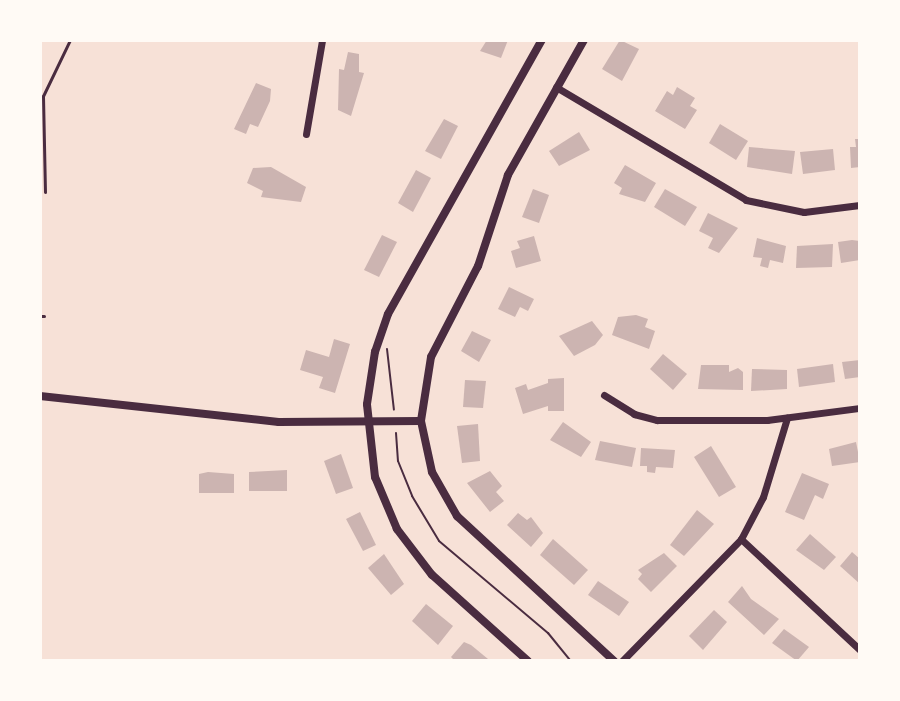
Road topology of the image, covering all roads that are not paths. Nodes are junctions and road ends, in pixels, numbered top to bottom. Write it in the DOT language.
graph roads {
  1 [pos="70,40"];
  2 [pos="322,40"];
  3 [pos="542,40"];
  4 [pos="584,40"];
  5 [pos="556,87"];
  6 [pos="306,134"];
  7 [pos="45,192"];
  8 [pos="860,205"];
  9 [pos="604,395"];
  10 [pos="40,396"];
  11 [pos="860,408"];
  12 [pos="787,418"];
  13 [pos="421,421"];
  14 [pos="366,422"];
  15 [pos="741,539"];
  16 [pos="860,650"];
  17 [pos="528,661"];
  18 [pos="614,661"];
  19 [pos="622,661"];
  1 -- 7 [label="lane"];
  2 -- 6 [label="street"];
  3 -- 14 [label="street"];
  4 -- 5 [label="street"];
  5 -- 8 [label="street"];
  5 -- 13 [label="street"];
  9 -- 12 [label="street"];
  10 -- 14 [label="street"];
  11 -- 12 [label="street"];
  12 -- 15 [label="street"];
  13 -- 14 [label="street"];
  13 -- 18 [label="street"];
  14 -- 17 [label="street"];
  15 -- 16 [label="street"];
  15 -- 19 [label="street"];
}
